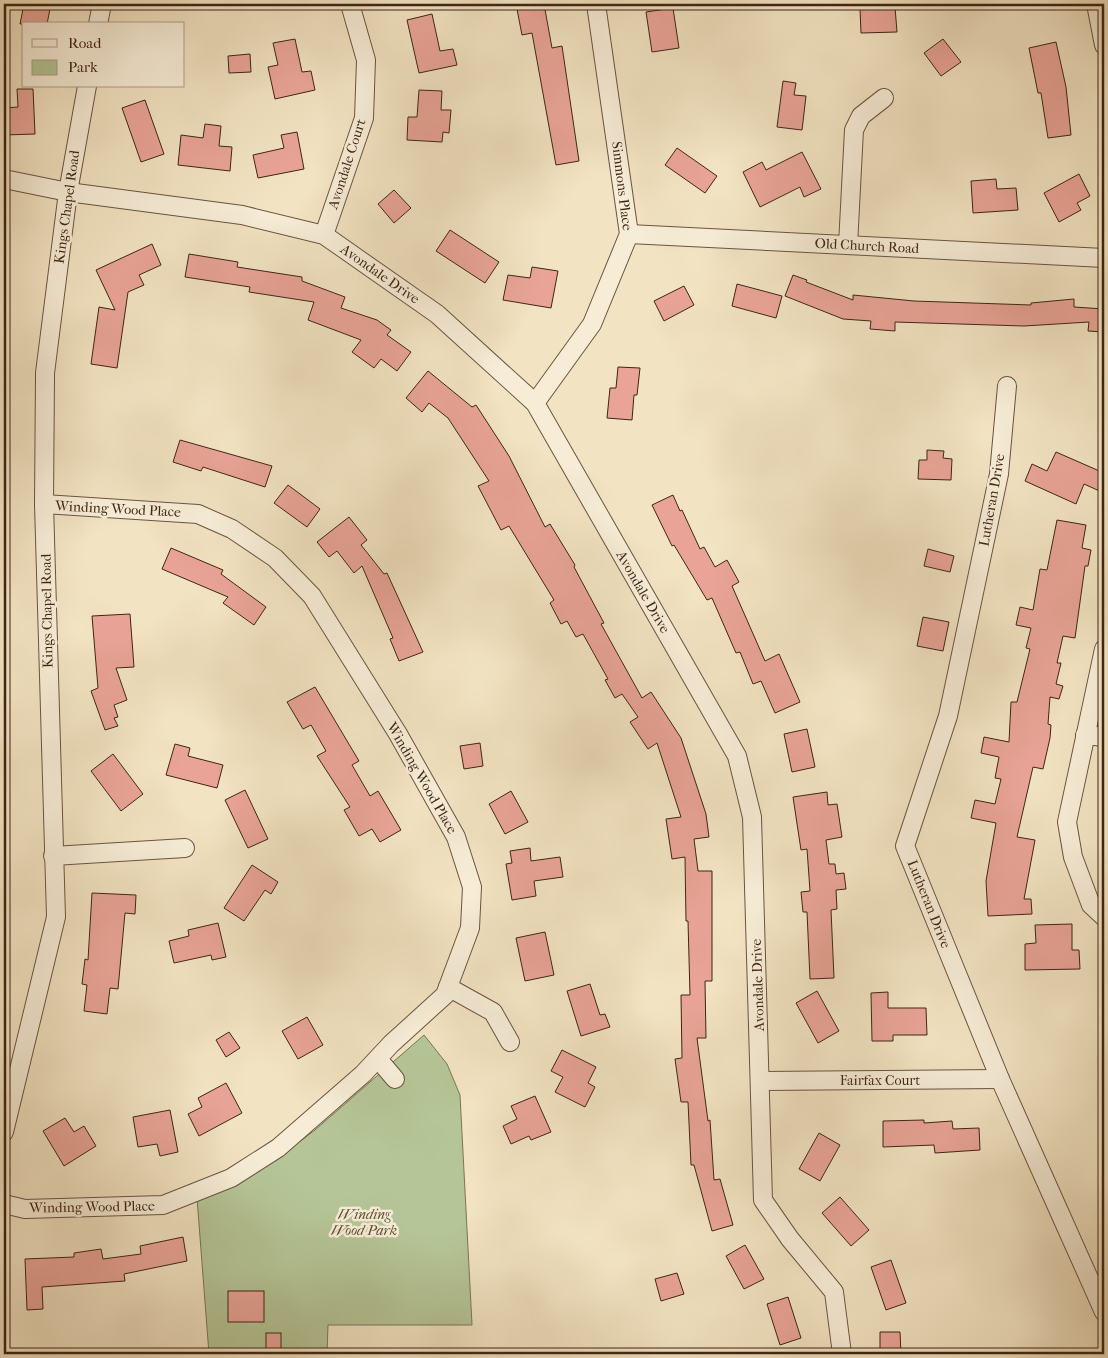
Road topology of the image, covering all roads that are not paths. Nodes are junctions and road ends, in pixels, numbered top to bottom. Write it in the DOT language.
graph roads {
  1 [pos="102,4"];
  2 [pos="350,4"];
  3 [pos="596,4"];
  4 [pos="1096,4"];
  5 [pos="98,22"];
  6 [pos="1104,44"];
  7 [pos="87,88"];
  8 [pos="884,98"];
  9 [pos="4,179"];
  10 [pos="68,192"];
  11 [pos="629,234"];
  12 [pos="324,235"];
  13 [pos="848,245"];
  14 [pos="1104,258"];
  15 [pos="1007,386"];
  16 [pos="535,403"];
  17 [pos="44,504"];
  18 [pos="1104,649"];
  19 [pos="1085,735"];
  20 [pos="1104,737"];
  21 [pos="185,848"];
  22 [pos="53,856"];
  23 [pos="1104,917"];
  24 [pos="448,987"];
  25 [pos="510,1042"];
  26 [pos="378,1059"];
  27 [pos="1000,1079"];
  28 [pos="394,1080"];
  29 [pos="761,1081"];
  30 [pos="4,1132"];
  31 [pos="4,1204"];
  32 [pos="1104,1312"];
  33 [pos="842,1354"];
  1 -- 5 [label="street"];
  2 -- 12 [label="street, Avondale Court"];
  3 -- 11 [label="street, Simmons Place"];
  4 -- 6 [label="street"];
  7 -- 10 [label="street, Kings Chapel Road"];
  8 -- 13 [label="street"];
  9 -- 10 [label="street, Avondale Drive"];
  10 -- 12 [label="street, Avondale Drive"];
  10 -- 17 [label="street, Kings Chapel Road"];
  11 -- 13 [label="street, Old Church Road"];
  11 -- 16 [label="street, Simmons Place"];
  12 -- 16 [label="street, Avondale Drive"];
  13 -- 14 [label="street, Old Church Road"];
  15 -- 27 [label="street, Lutheran Drive"];
  16 -- 29 [label="street, Avondale Drive"];
  17 -- 22 [label="street, Kings Chapel Road"];
  17 -- 24 [label="street, Winding Wood Place"];
  18 -- 19 [label="street"];
  19 -- 20 [label="street"];
  19 -- 23 [label="street"];
  21 -- 22 [label="street"];
  22 -- 30 [label="street, Kings Chapel Road"];
  24 -- 25 [label="street"];
  24 -- 26 [label="street, Winding Wood Place"];
  26 -- 28 [label="street"];
  26 -- 31 [label="street, Winding Wood Place"];
  27 -- 29 [label="street, Fairfax Court"];
  27 -- 32 [label="street, Lutheran Drive"];
  29 -- 33 [label="street, Avondale Drive"];
}
